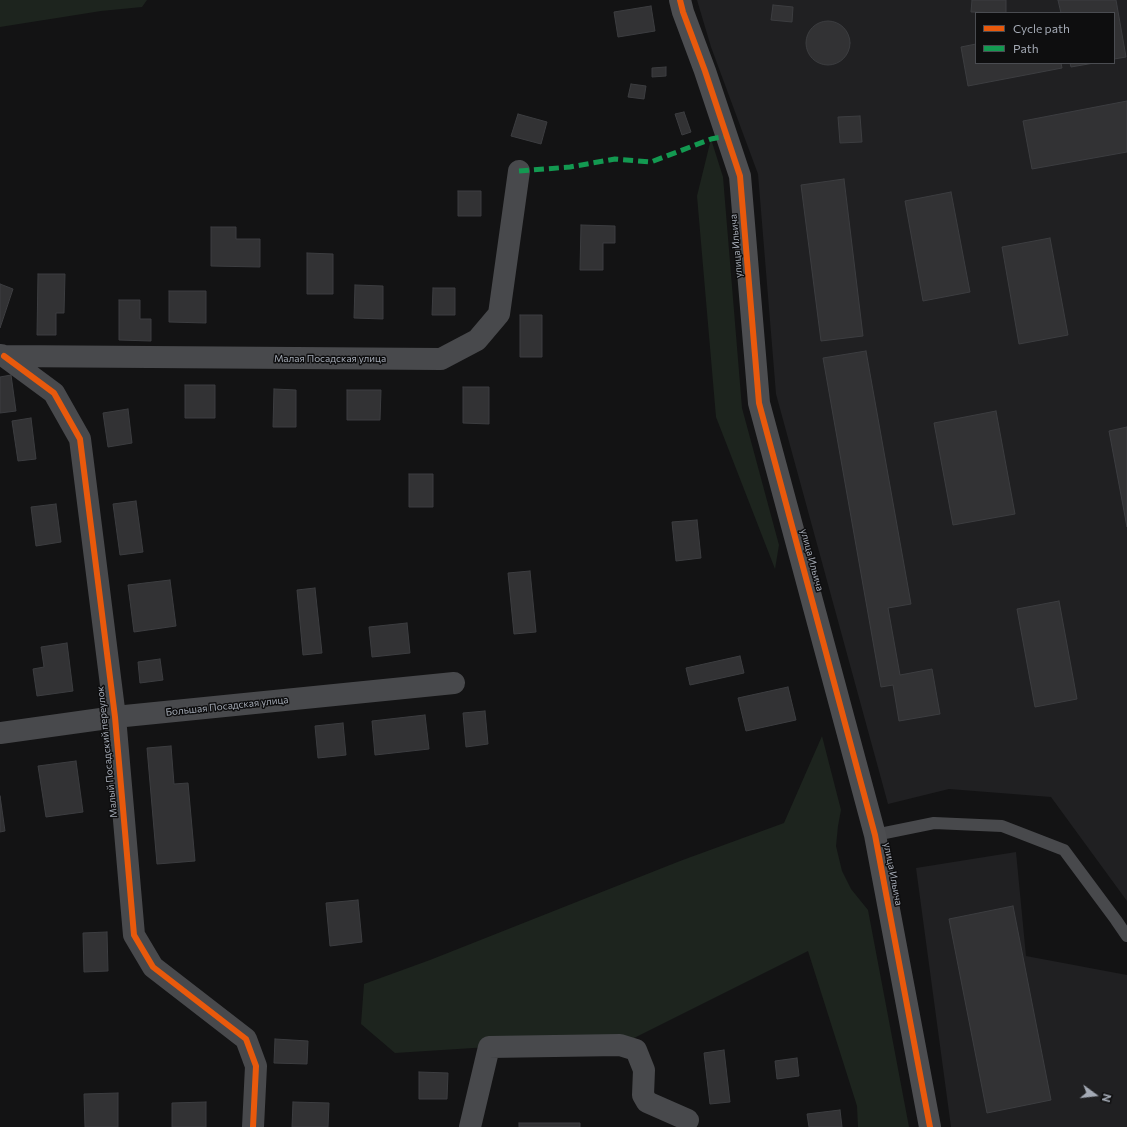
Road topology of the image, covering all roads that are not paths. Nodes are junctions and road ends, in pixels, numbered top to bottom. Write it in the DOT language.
graph roads {
  1 [pos="680,0"];
  2 [pos="519,170"];
  3 [pos="2,355"];
  4 [pos="454,683"];
  5 [pos="115,717"];
  6 [pos="0,733"];
  7 [pos="875,835"];
  8 [pos="1127,936"];
  9 [pos="688,1120"];
  10 [pos="253,1127"];
  11 [pos="470,1127"];
  12 [pos="930,1127"];
  1 -- 7 [label="street, улица Ильича"];
  2 -- 3 [label="street, Малая Посадская улица"];
  3 -- 5 [label="street, Малый Посадский переулок"];
  4 -- 5 [label="street, Большая Посадская улица"];
  5 -- 6 [label="street, Большая Посадская улица"];
  5 -- 10 [label="street, Малый Посадский переулок"];
  7 -- 8 [label="lane"];
  7 -- 12 [label="street, улица Ильича"];
  9 -- 11 [label="street"];
}
